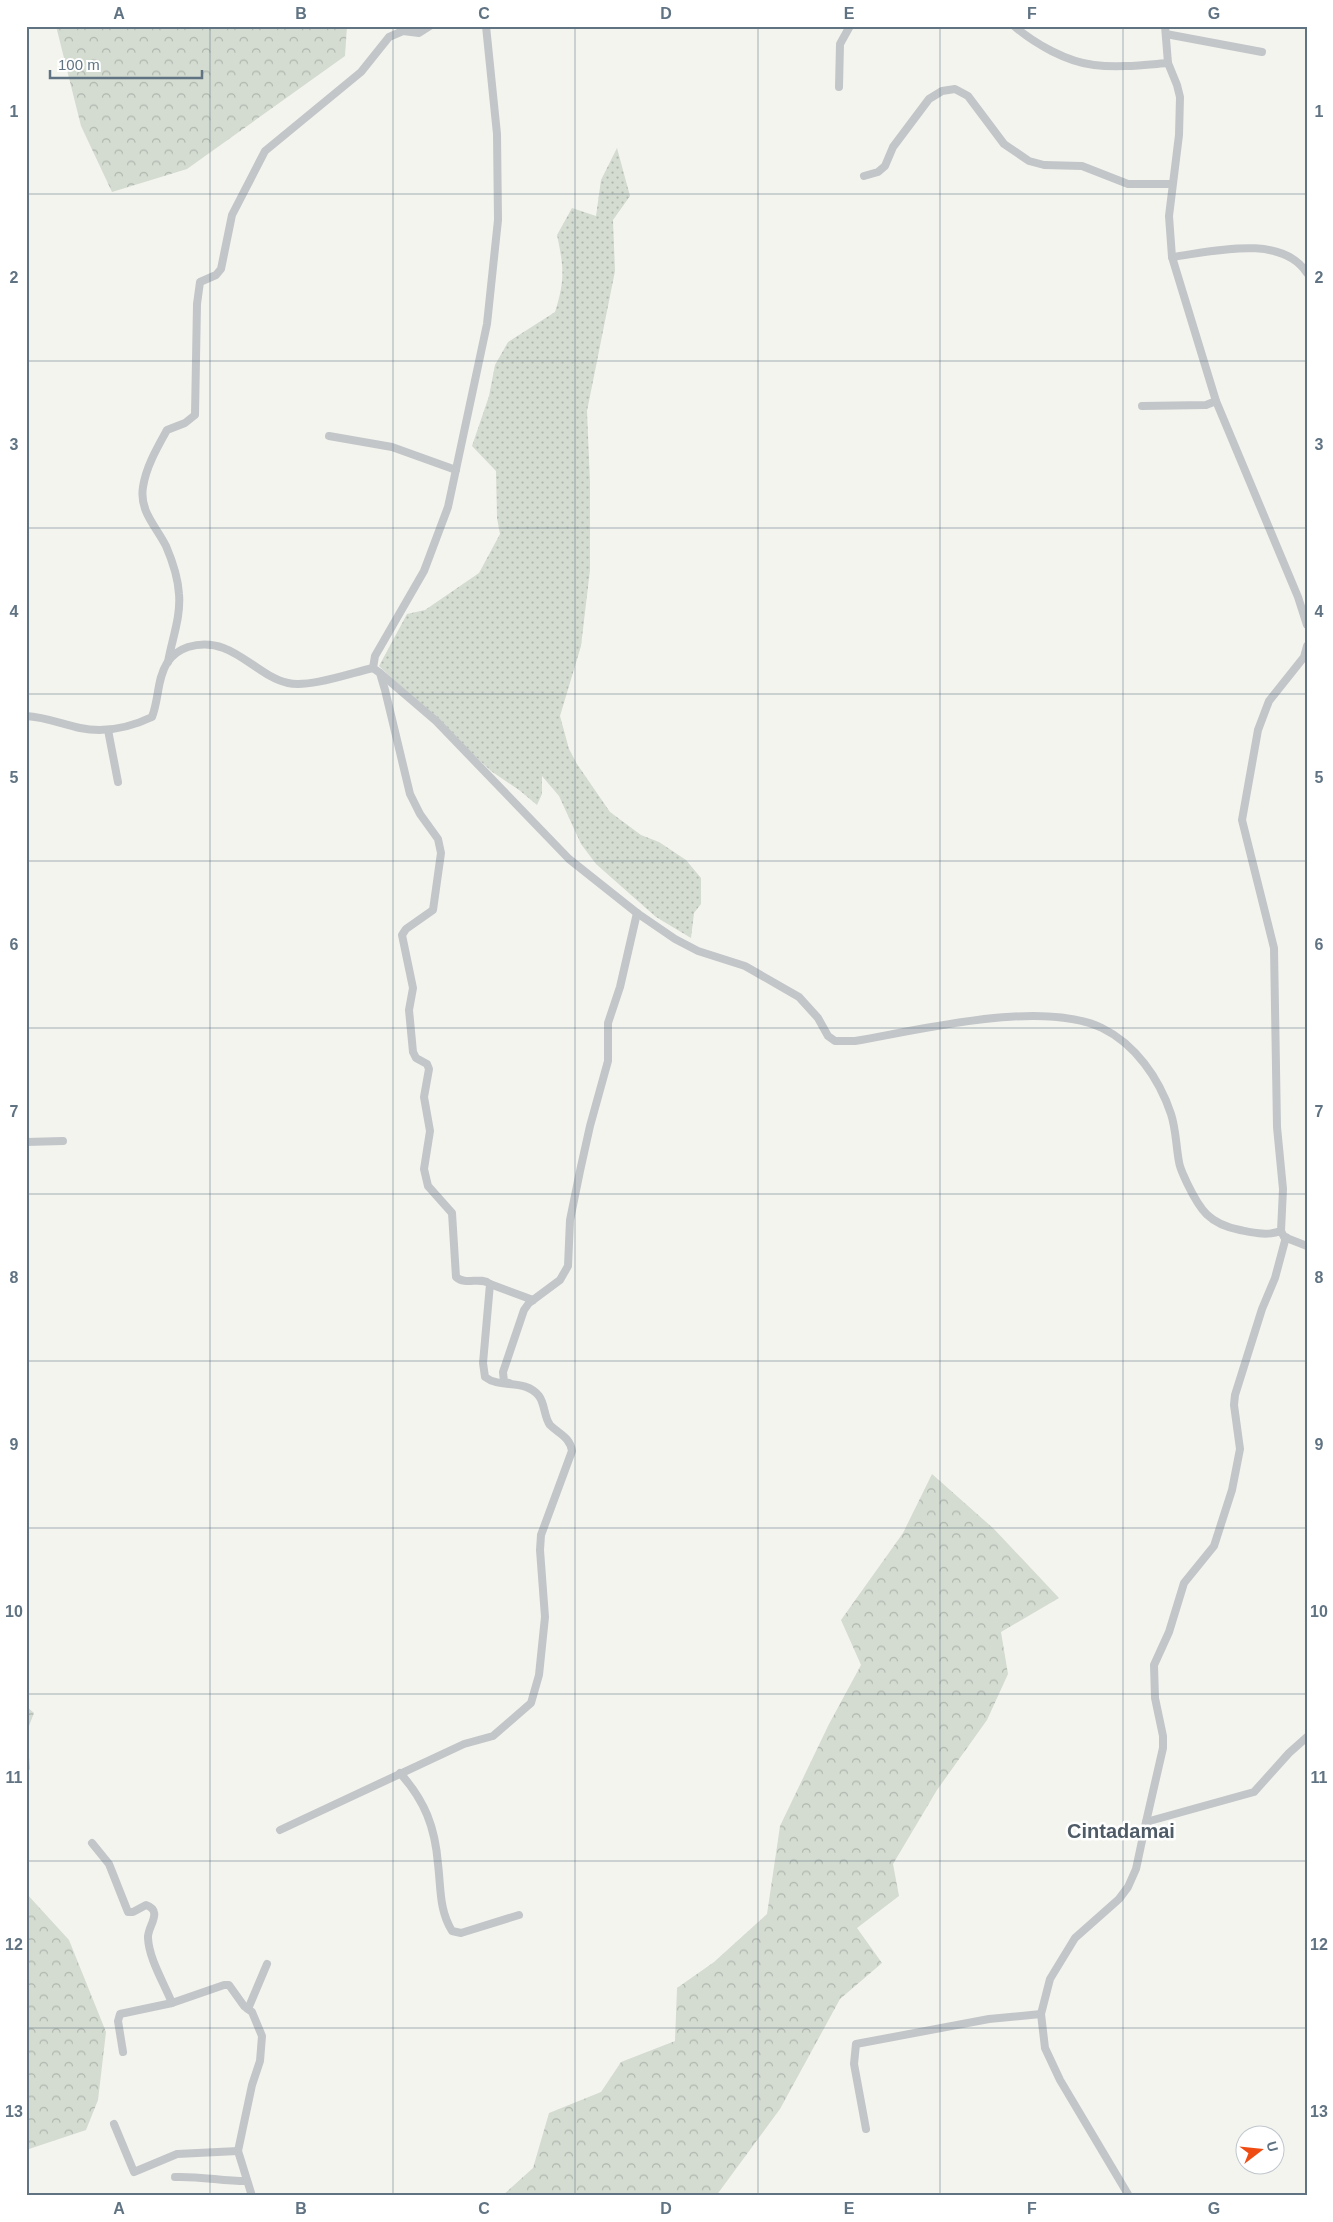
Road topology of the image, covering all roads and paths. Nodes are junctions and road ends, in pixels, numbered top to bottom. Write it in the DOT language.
graph roads {
  1 [pos="430,26"];
  2 [pos="486,26"];
  3 [pos="850,26"];
  4 [pos="1014,26"];
  5 [pos="1165,30"];
  6 [pos="1262,52"];
  7 [pos="1168,63"];
  8 [pos="839,87"];
  9 [pos="864,176"];
  10 [pos="1172,184"];
  11 [pos="1172,257"];
  12 [pos="1307,273"];
  13 [pos="1216,400"];
  14 [pos="1142,406"];
  15 [pos="329,436"];
  16 [pos="456,470"];
  17 [pos="1305,611"];
  18 [pos="1307,625"];
  19 [pos="1307,646"];
  20 [pos="168,662"];
  21 [pos="376,670"];
  22 [pos="26,716"];
  23 [pos="108,730"];
  24 [pos="118,782"];
  25 [pos="637,913"];
  26 [pos="63,1141"];
  27 [pos="26,1142"];
  28 [pos="1283,1234"];
  29 [pos="1307,1246"];
  30 [pos="490,1284"];
  31 [pos="533,1300"];
  32 [pos="521,1384"];
  33 [pos="1307,1737"];
  34 [pos="400,1773"];
  35 [pos="1146,1822"];
  36 [pos="280,1830"];
  37 [pos="92,1842"];
  38 [pos="519,1915"];
  39 [pos="267,1964"];
  40 [pos="172,2003"];
  41 [pos="248,2009"];
  42 [pos="1041,2014"];
  43 [pos="123,2052"];
  44 [pos="114,2124"];
  45 [pos="866,2129"];
  46 [pos="238,2151"];
  47 [pos="175,2177"];
  48 [pos="246,2181"];
  49 [pos="252,2196"];
  50 [pos="1129,2196"];
  1 -- 20 [label="street"];
  2 -- 16 [label="street"];
  3 -- 8 [label="street"];
  4 -- 7 [label="street"];
  5 -- 6 [label="street"];
  5 -- 7 [label="street"];
  7 -- 10 [label="street"];
  9 -- 10 [label="street"];
  10 -- 11 [label="street"];
  11 -- 12 [label="street"];
  11 -- 13 [label="street"];
  13 -- 14 [label="street"];
  13 -- 17 [label="street"];
  15 -- 16 [label="street"];
  16 -- 21 [label="street"];
  17 -- 18 [label="street"];
  19 -- 28 [label="street"];
  20 -- 21 [label="street"];
  20 -- 23 [label="street"];
  21 -- 25 [label="street"];
  21 -- 30 [label="street"];
  22 -- 23 [label="street"];
  23 -- 24 [label="street"];
  25 -- 28 [label="street"];
  25 -- 31 [label="street"];
  26 -- 27 [label="street"];
  28 -- 29 [label="street"];
  28 -- 35 [label="street"];
  30 -- 31 [label="street"];
  30 -- 32 [label="street"];
  31 -- 32 [label="street"];
  32 -- 34 [label="street"];
  33 -- 35 [label="street"];
  34 -- 36 [label="street"];
  34 -- 38 [label="street"];
  35 -- 42 [label="street"];
  37 -- 40 [label="street"];
  39 -- 41 [label="street"];
  40 -- 41 [label="street"];
  40 -- 43 [label="street"];
  41 -- 46 [label="street"];
  42 -- 45 [label="street"];
  42 -- 50 [label="street"];
  44 -- 46 [label="street"];
  46 -- 48 [label="street"];
  47 -- 48 [label="street"];
  48 -- 49 [label="street"];
}
